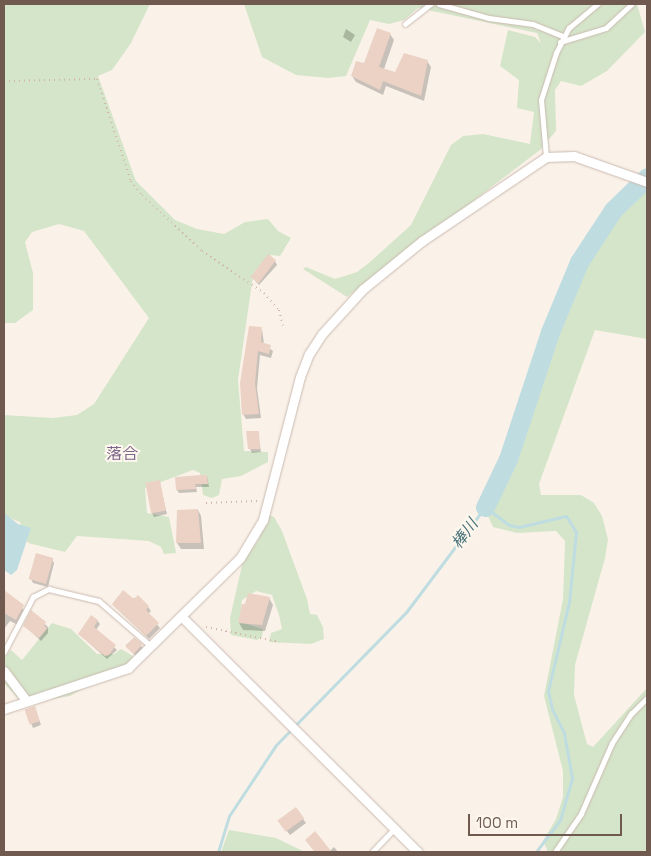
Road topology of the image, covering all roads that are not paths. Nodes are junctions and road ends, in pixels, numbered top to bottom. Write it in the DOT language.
graph roads {
  1 [pos="431,4"];
  2 [pos="439,4"];
  3 [pos="598,4"];
  4 [pos="632,4"];
  5 [pos="405,24"];
  6 [pos="563,36"];
  7 [pos="560,42"];
  8 [pos="546,157"];
  9 [pos="647,182"];
  10 [pos="185,621"];
  11 [pos="152,647"];
  12 [pos="4,652"];
  13 [pos="4,672"];
  14 [pos="647,698"];
  15 [pos="26,700"];
  16 [pos="4,709"];
  17 [pos="394,829"];
  18 [pos="372,852"];
  19 [pos="418,852"];
  20 [pos="555,852"];
  1 -- 5 [label="lane"];
  2 -- 6 [label="lane"];
  3 -- 6 [label="lane"];
  4 -- 7 [label="lane"];
  6 -- 7 [label="lane"];
  7 -- 8 [label="lane"];
  8 -- 9 [label="street"];
  8 -- 10 [label="street"];
  10 -- 11 [label="street"];
  10 -- 17 [label="street"];
  11 -- 12 [label="lane"];
  11 -- 15 [label="street"];
  13 -- 15 [label="street"];
  14 -- 20 [label="lane"];
  15 -- 16 [label="street"];
  17 -- 18 [label="lane"];
  17 -- 19 [label="street"];
}
